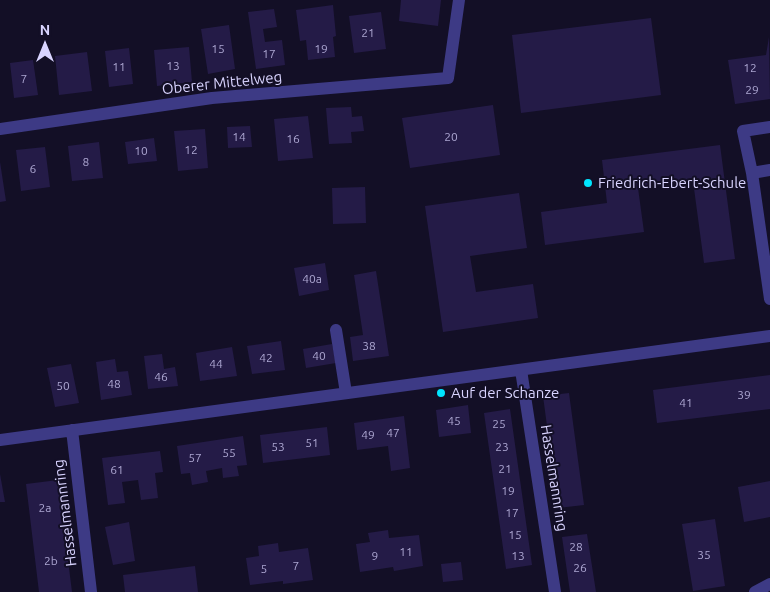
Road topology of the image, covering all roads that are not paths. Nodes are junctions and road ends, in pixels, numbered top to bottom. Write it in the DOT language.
graph roads {
  1 [pos="459,0"];
  2 [pos="770,127"];
  3 [pos="0,129"];
  4 [pos="770,170"];
  5 [pos="752,173"];
  6 [pos="770,299"];
  7 [pos="336,330"];
  8 [pos="770,336"];
  9 [pos="521,370"];
  10 [pos="346,393"];
  11 [pos="72,430"];
  12 [pos="0,440"];
  13 [pos="770,584"];
  14 [pos="91,592"];
  15 [pos="555,592"];
  16 [pos="755,592"];
  1 -- 3 [label="street, Oberer Mittelweg"];
  2 -- 5 [label="street"];
  4 -- 5 [label="street"];
  5 -- 6 [label="street"];
  7 -- 10 [label="street"];
  8 -- 9 [label="street"];
  9 -- 10 [label="street"];
  9 -- 15 [label="street, Hasselmannring"];
  10 -- 11 [label="street"];
  11 -- 12 [label="street"];
  11 -- 14 [label="street, Hasselmannring"];
  13 -- 16 [label="street"];
}
